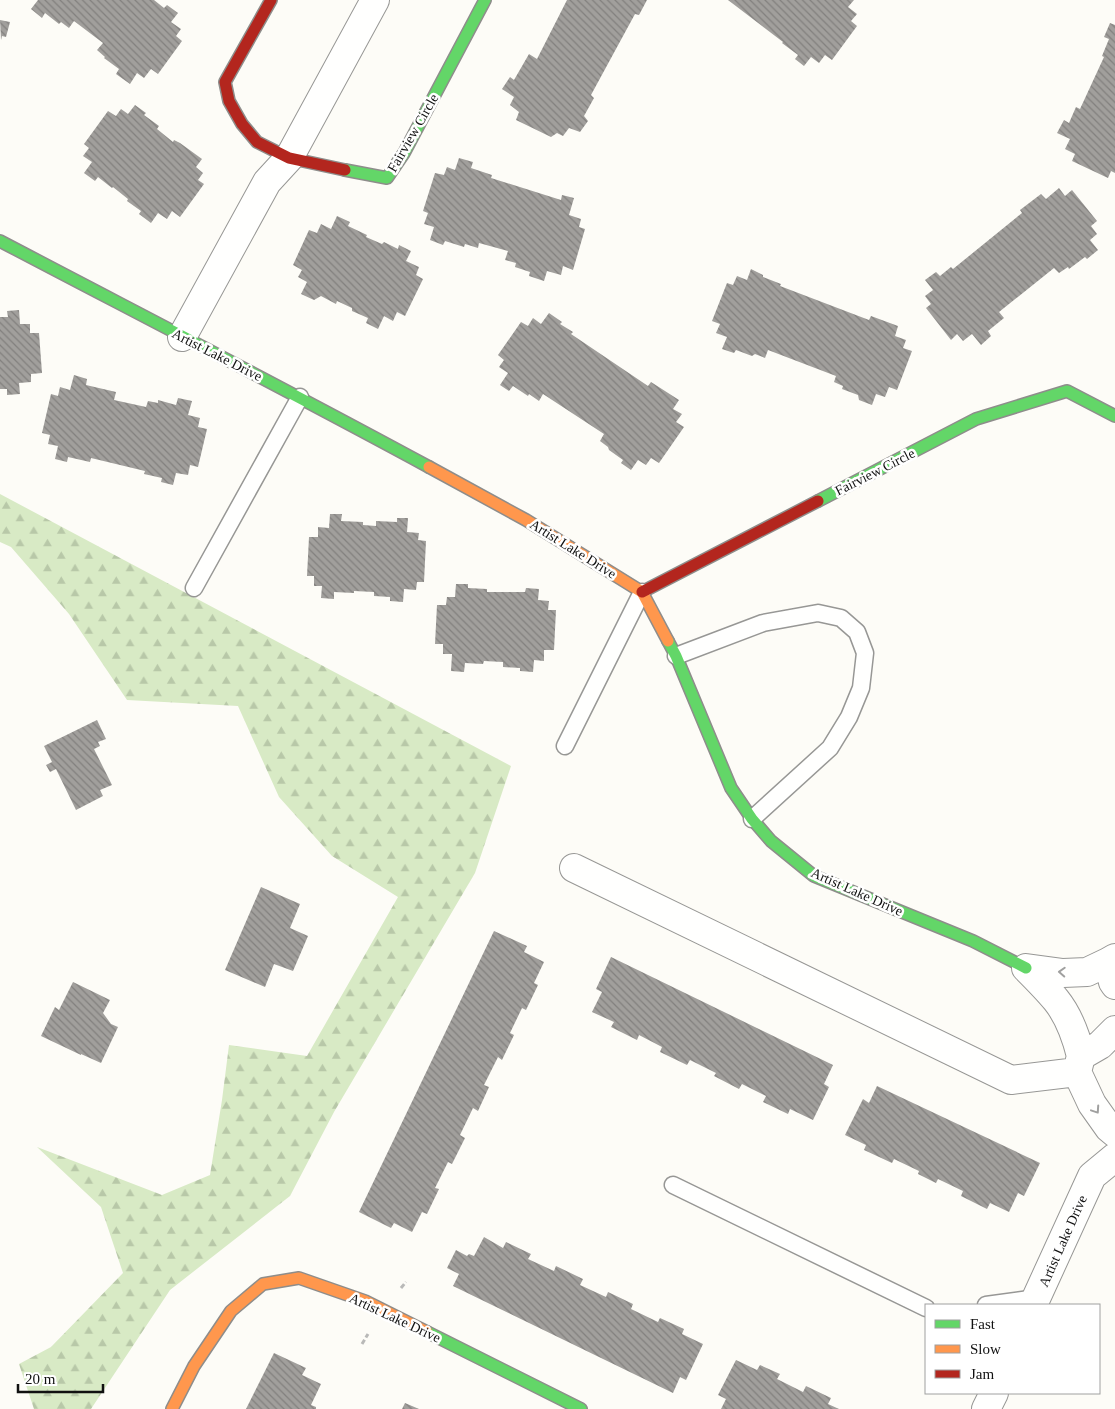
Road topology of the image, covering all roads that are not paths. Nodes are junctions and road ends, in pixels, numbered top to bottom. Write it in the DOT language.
graph roads {
  1 [pos="271,0"];
  2 [pos="375,0"];
  3 [pos="485,0"];
  4 [pos="289,158"];
  5 [pos="0,241"];
  6 [pos="182,337"];
  7 [pos="300,397"];
  8 [pos="1115,416"];
  9 [pos="194,588"];
  10 [pos="642,592"];
  11 [pos="676,656"];
  12 [pos="564,746"];
  13 [pos="752,818"];
  14 [pos="574,868"];
  15 [pos="1026,968"];
  16 [pos="1113,968"];
  17 [pos="1115,1030"];
  18 [pos="1079,1064"];
  19 [pos="1115,1133"];
  20 [pos="1115,1157"];
  21 [pos="673,1185"];
  22 [pos="1035,1301"];
  23 [pos="998,1304"];
  24 [pos="925,1308"];
  25 [pos="172,1409"];
  26 [pos="581,1409"];
  1 -- 4 [label="street, Fairview Circle"];
  2 -- 4 [label="street"];
  3 -- 4 [label="street, Fairview Circle"];
  4 -- 6 [label="street"];
  5 -- 6 [label="street, Artist Lake Drive"];
  6 -- 7 [label="street, Artist Lake Drive"];
  7 -- 9 [label="lane"];
  7 -- 10 [label="street, Artist Lake Drive"];
  8 -- 10 [label="street, Fairview Circle"];
  10 -- 11 [label="street, Artist Lake Drive"];
  10 -- 12 [label="lane"];
  11 -- 13 [label="street, Artist Lake Drive"];
  11 -- 13 [label="lane"];
  13 -- 15 [label="street, Artist Lake Drive"];
  14 -- 18 [label="street"];
  16 -- 15 [label="street, Artist Lake Drive, one-way"];
  15 -- 18 [label="street, Artist Lake Drive"];
  17 -- 18 [label="street"];
  18 -- 19 [label="street, Artist Lake Drive, one-way"];
  20 -- 22 [label="street, Artist Lake Drive"];
  21 -- 24 [label="lane"];
  22 -- 23 [label="lane"];
  25 -- 26 [label="street, Artist Lake Drive"];
}
